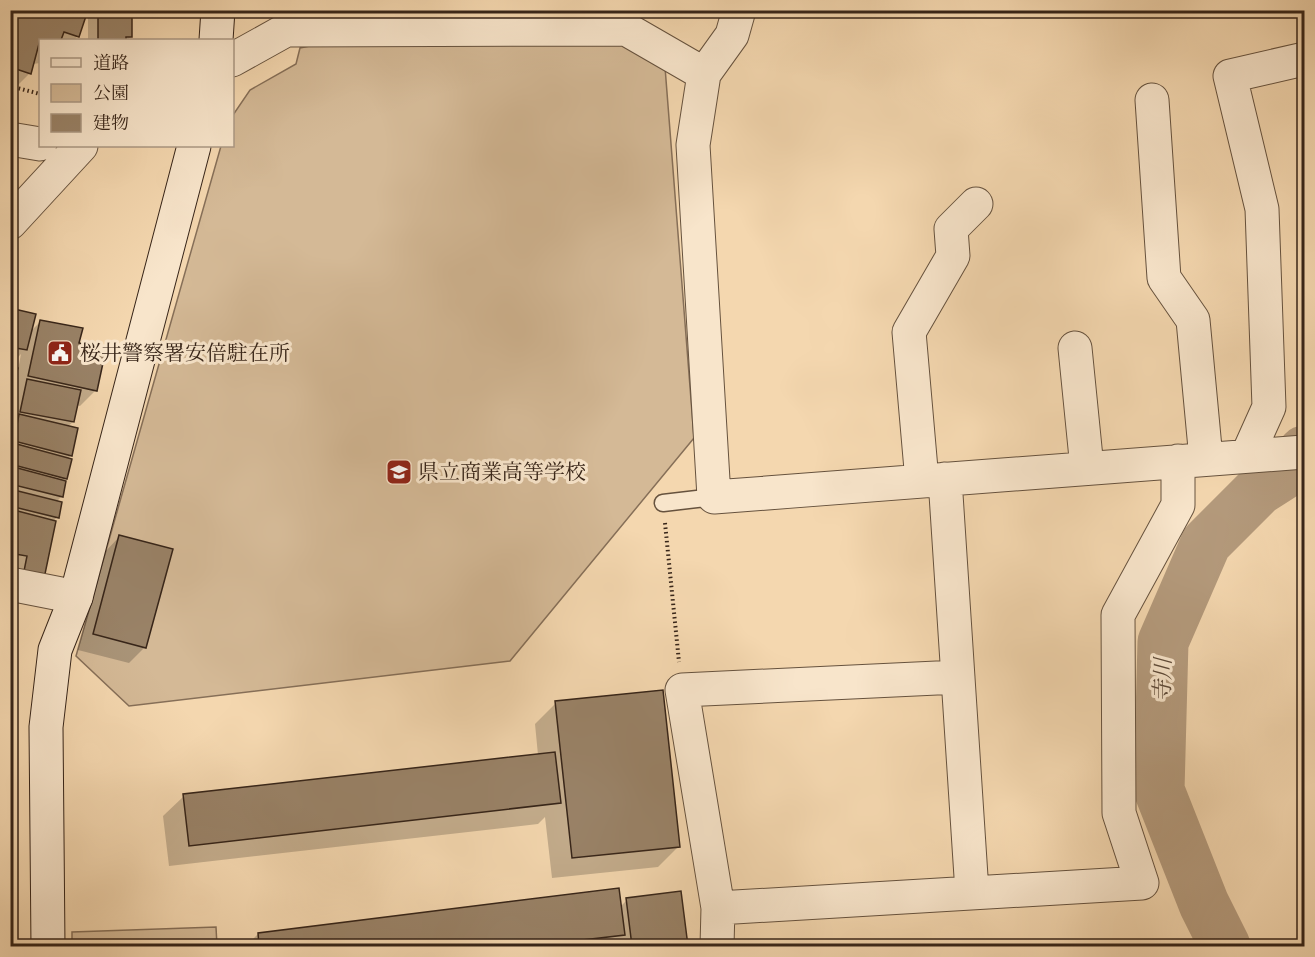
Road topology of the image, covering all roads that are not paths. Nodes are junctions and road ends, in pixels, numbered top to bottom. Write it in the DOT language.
graph roads {
  1 [pos="218,10"];
  2 [pos="739,10"];
  3 [pos="626,20"];
  4 [pos="216,39"];
  5 [pos="234,59"];
  6 [pos="1305,59"];
  7 [pos="704,74"];
  8 [pos="1152,100"];
  9 [pos="10,139"];
  10 [pos="39,144"];
  11 [pos="80,147"];
  12 [pos="194,147"];
  13 [pos="976,204"];
  14 [pos="10,224"];
  15 [pos="1075,348"];
  16 [pos="1305,452"];
  17 [pos="1247,456"];
  18 [pos="1192,460"];
  19 [pos="1087,468"];
  20 [pos="933,480"];
  21 [pos="714,497"];
  22 [pos="663,502"];
  23 [pos="10,584"];
  24 [pos="76,597"];
  25 [pos="958,677"];
  26 [pos="972,892"];
  27 [pos="718,908"];
  28 [pos="48,946"];
  29 [pos="717,946"];
  1 -- 4 [label="street"];
  2 -- 7 [label="street"];
  3 -- 5 [label="street"];
  3 -- 7 [label="street"];
  6 -- 17 [label="street"];
  7 -- 21 [label="street"];
  8 -- 18 [label="street"];
  9 -- 10 [label="street"];
  11 -- 14 [label="street"];
  12 -- 24 [label="street"];
  13 -- 20 [label="street"];
  15 -- 19 [label="street"];
  16 -- 17 [label="street"];
  17 -- 18 [label="street"];
  18 -- 19 [label="street"];
  18 -- 26 [label="street"];
  19 -- 20 [label="street"];
  20 -- 21 [label="street"];
  20 -- 25 [label="street"];
  21 -- 22 [label="lane"];
  23 -- 24 [label="street"];
  24 -- 28 [label="street"];
  25 -- 26 [label="street"];
  25 -- 27 [label="street"];
  26 -- 27 [label="street"];
  27 -- 29 [label="street"];
}
